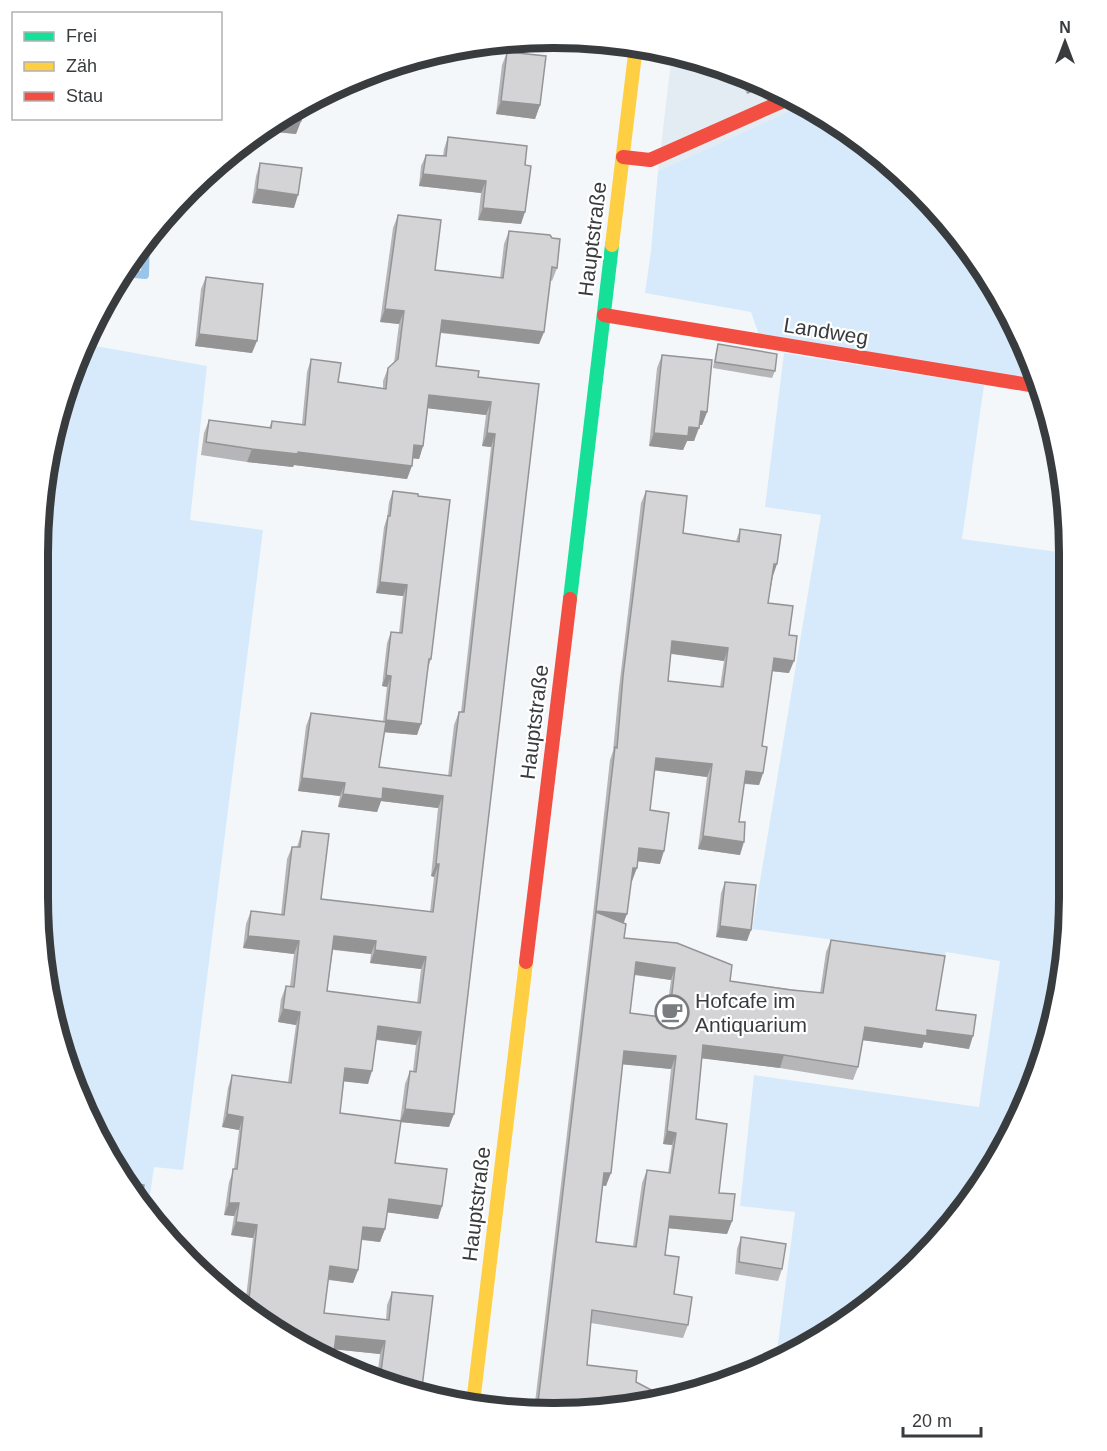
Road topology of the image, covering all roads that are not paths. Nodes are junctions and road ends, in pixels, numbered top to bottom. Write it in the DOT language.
graph roads {
  1 [pos="635,55"];
  2 [pos="781,102"];
  3 [pos="623,156"];
  4 [pos="604,315"];
  5 [pos="1030,385"];
  6 [pos="474,1396"];
  1 -- 3 [label="main road, Hauptstraße"];
  2 -- 3 [label="main road"];
  3 -- 4 [label="main road, Hauptstraße"];
  4 -- 5 [label="main road, Landweg"];
  4 -- 6 [label="main road, Hauptstraße"];
}
